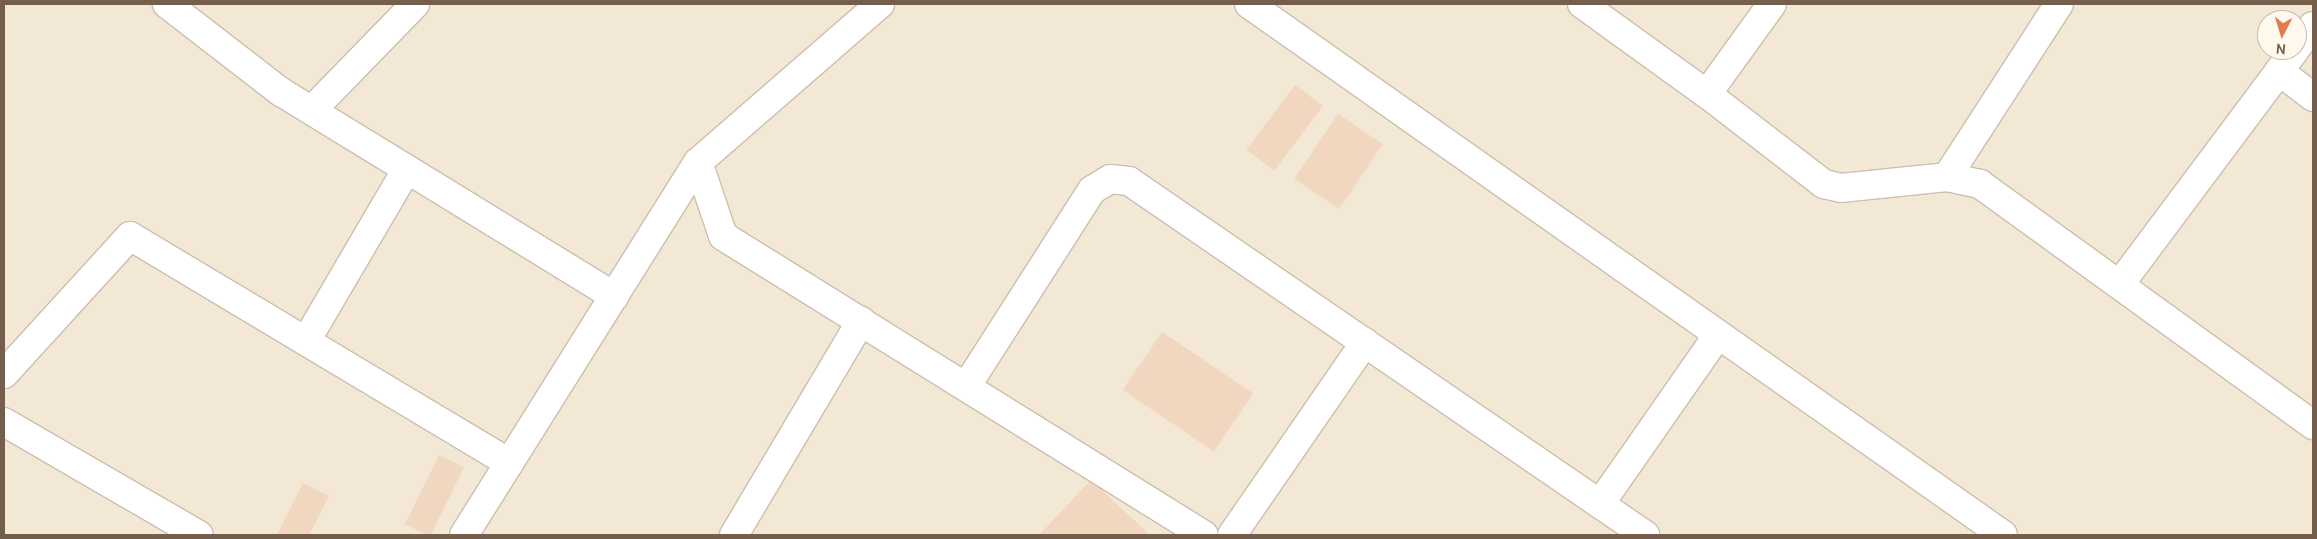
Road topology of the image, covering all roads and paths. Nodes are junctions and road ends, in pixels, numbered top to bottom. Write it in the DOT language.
graph roads {
  1 [pos="166,4"];
  2 [pos="415,4"];
  3 [pos="880,4"];
  4 [pos="1249,4"];
  5 [pos="1582,4"];
  6 [pos="1772,4"];
  7 [pos="2059,4"];
  8 [pos="2287,60"];
  9 [pos="2292,60"];
  10 [pos="1707,94"];
  11 [pos="2313,97"];
  12 [pos="312,110"];
  13 [pos="698,162"];
  14 [pos="407,169"];
  15 [pos="1947,177"];
  16 [pos="2120,284"];
  17 [pos="614,296"];
  18 [pos="861,321"];
  19 [pos="1718,334"];
  20 [pos="306,341"];
  21 [pos="1365,342"];
  22 [pos="4,374"];
  23 [pos="966,387"];
  24 [pos="4,422"];
  25 [pos="2313,425"];
  26 [pos="509,463"];
  27 [pos="1600,504"];
  28 [pos="745,531"];
  29 [pos="199,535"];
  30 [pos="464,535"];
  31 [pos="1204,535"];
  32 [pos="1232,535"];
  33 [pos="1645,535"];
  34 [pos="2003,535"];
  1 -- 12 [label="street"];
  2 -- 12 [label="street"];
  3 -- 13 [label="street"];
  4 -- 19 [label="street"];
  5 -- 10 [label="street"];
  6 -- 10 [label="street"];
  7 -- 15 [label="street"];
  8 -- 16 [label="street"];
  9 -- 11 [label="street"];
  10 -- 15 [label="street"];
  12 -- 14 [label="street"];
  13 -- 17 [label="street"];
  13 -- 18 [label="street"];
  14 -- 17 [label="street"];
  14 -- 20 [label="street"];
  15 -- 16 [label="street"];
  16 -- 25 [label="street"];
  17 -- 26 [label="street"];
  18 -- 23 [label="street"];
  18 -- 28 [label="street"];
  19 -- 27 [label="street"];
  19 -- 34 [label="street"];
  20 -- 22 [label="street"];
  20 -- 26 [label="street"];
  21 -- 23 [label="street"];
  21 -- 27 [label="street"];
  21 -- 32 [label="street"];
  23 -- 31 [label="street"];
  24 -- 29 [label="street"];
  26 -- 30 [label="street"];
  27 -- 33 [label="street"];
}
